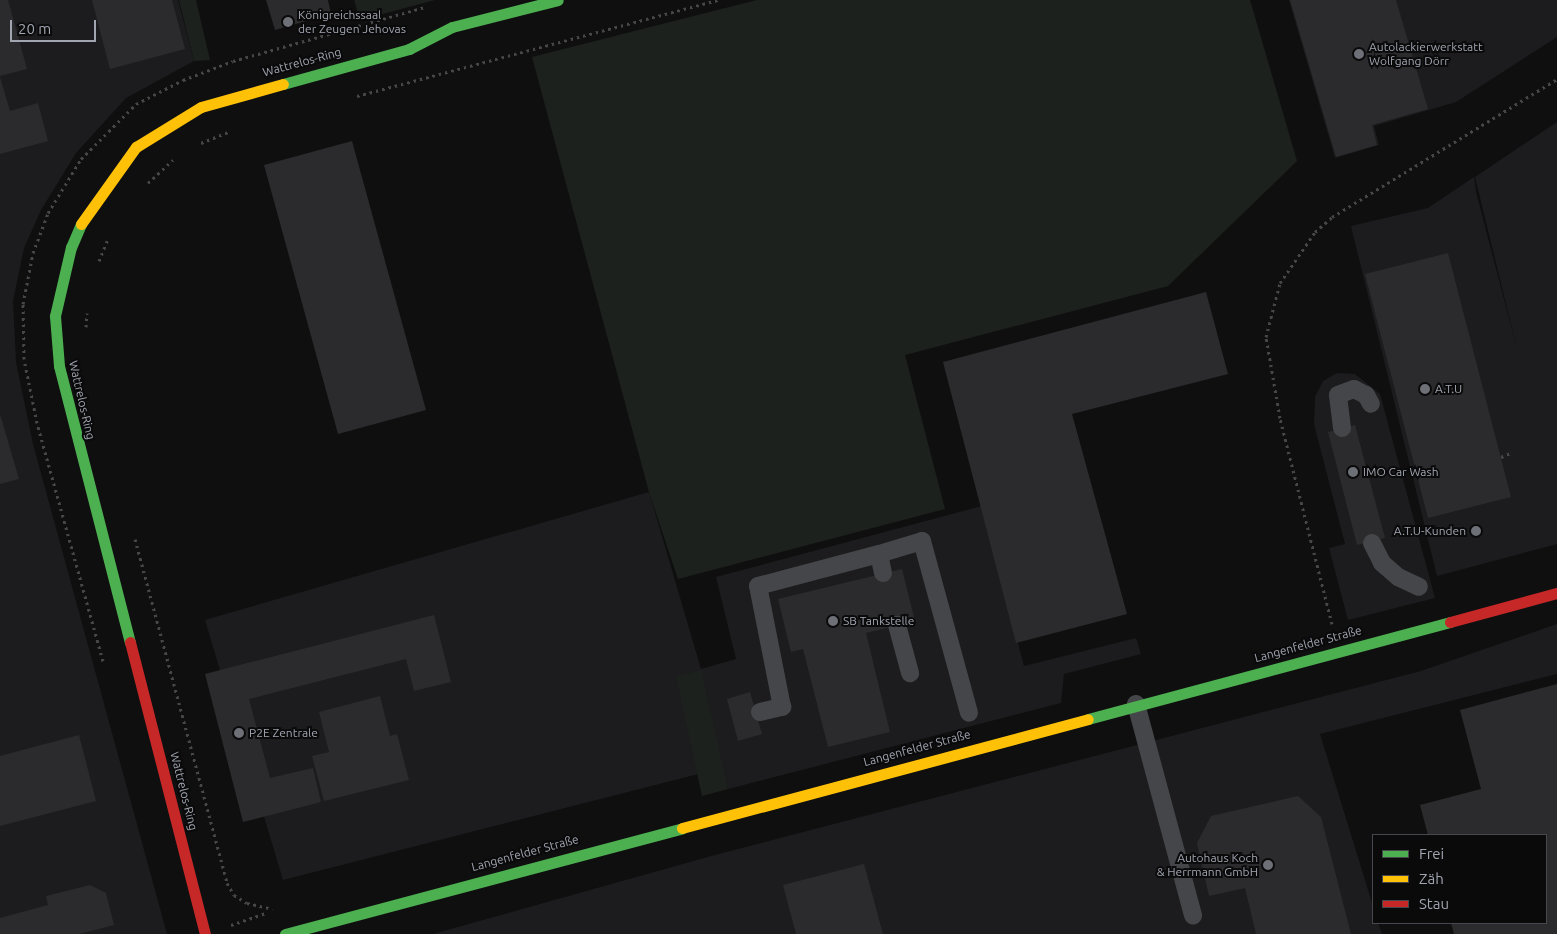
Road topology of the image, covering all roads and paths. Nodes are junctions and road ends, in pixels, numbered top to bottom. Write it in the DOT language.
graph roads {
  1 [pos="558,0"];
  2 [pos="718,0"];
  3 [pos="432,5"];
  4 [pos="1557,79"];
  5 [pos="355,96"];
  6 [pos="237,128"];
  7 [pos="194,146"];
  8 [pos="181,154"];
  9 [pos="145,186"];
  10 [pos="112,230"];
  11 [pos="96,268"];
  12 [pos="89,303"];
  13 [pos="86,330"];
  14 [pos="1371,404"];
  15 [pos="1342,428"];
  16 [pos="1511,453"];
  17 [pos="1501,457"];
  18 [pos="134,536"];
  19 [pos="1372,543"];
  20 [pos="879,554"];
  21 [pos="884,573"];
  22 [pos="1419,587"];
  23 [pos="1557,593"];
  24 [pos="897,626"];
  25 [pos="1333,627"];
  26 [pos="105,670"];
  27 [pos="910,673"];
  28 [pos="1136,704"];
  29 [pos="760,712"];
  30 [pos="969,713"];
  31 [pos="277,910"];
  32 [pos="262,914"];
  33 [pos="1193,915"];
  34 [pos="224,928"];
  35 [pos="205,934"];
  36 [pos="285,934"];
  1 -- 35 [label="street, Wattrelos-Ring"];
  2 -- 5 [label="path"];
  3 -- 26 [label="path"];
  4 -- 25 [label="path"];
  6 -- 7 [label="path"];
  8 -- 9 [label="path"];
  10 -- 11 [label="path"];
  12 -- 13 [label="path"];
  14 -- 15 [label="lane"];
  16 -- 17 [label="path"];
  18 -- 31 [label="path"];
  19 -- 22 [label="lane"];
  20 -- 21 [label="lane"];
  20 -- 29 [label="lane"];
  20 -- 30 [label="lane"];
  23 -- 28 [label="street, Langenfelder Straße"];
  24 -- 27 [label="lane"];
  28 -- 33 [label="lane"];
  28 -- 36 [label="street, Langenfelder Straße"];
  32 -- 34 [label="path"];
}
